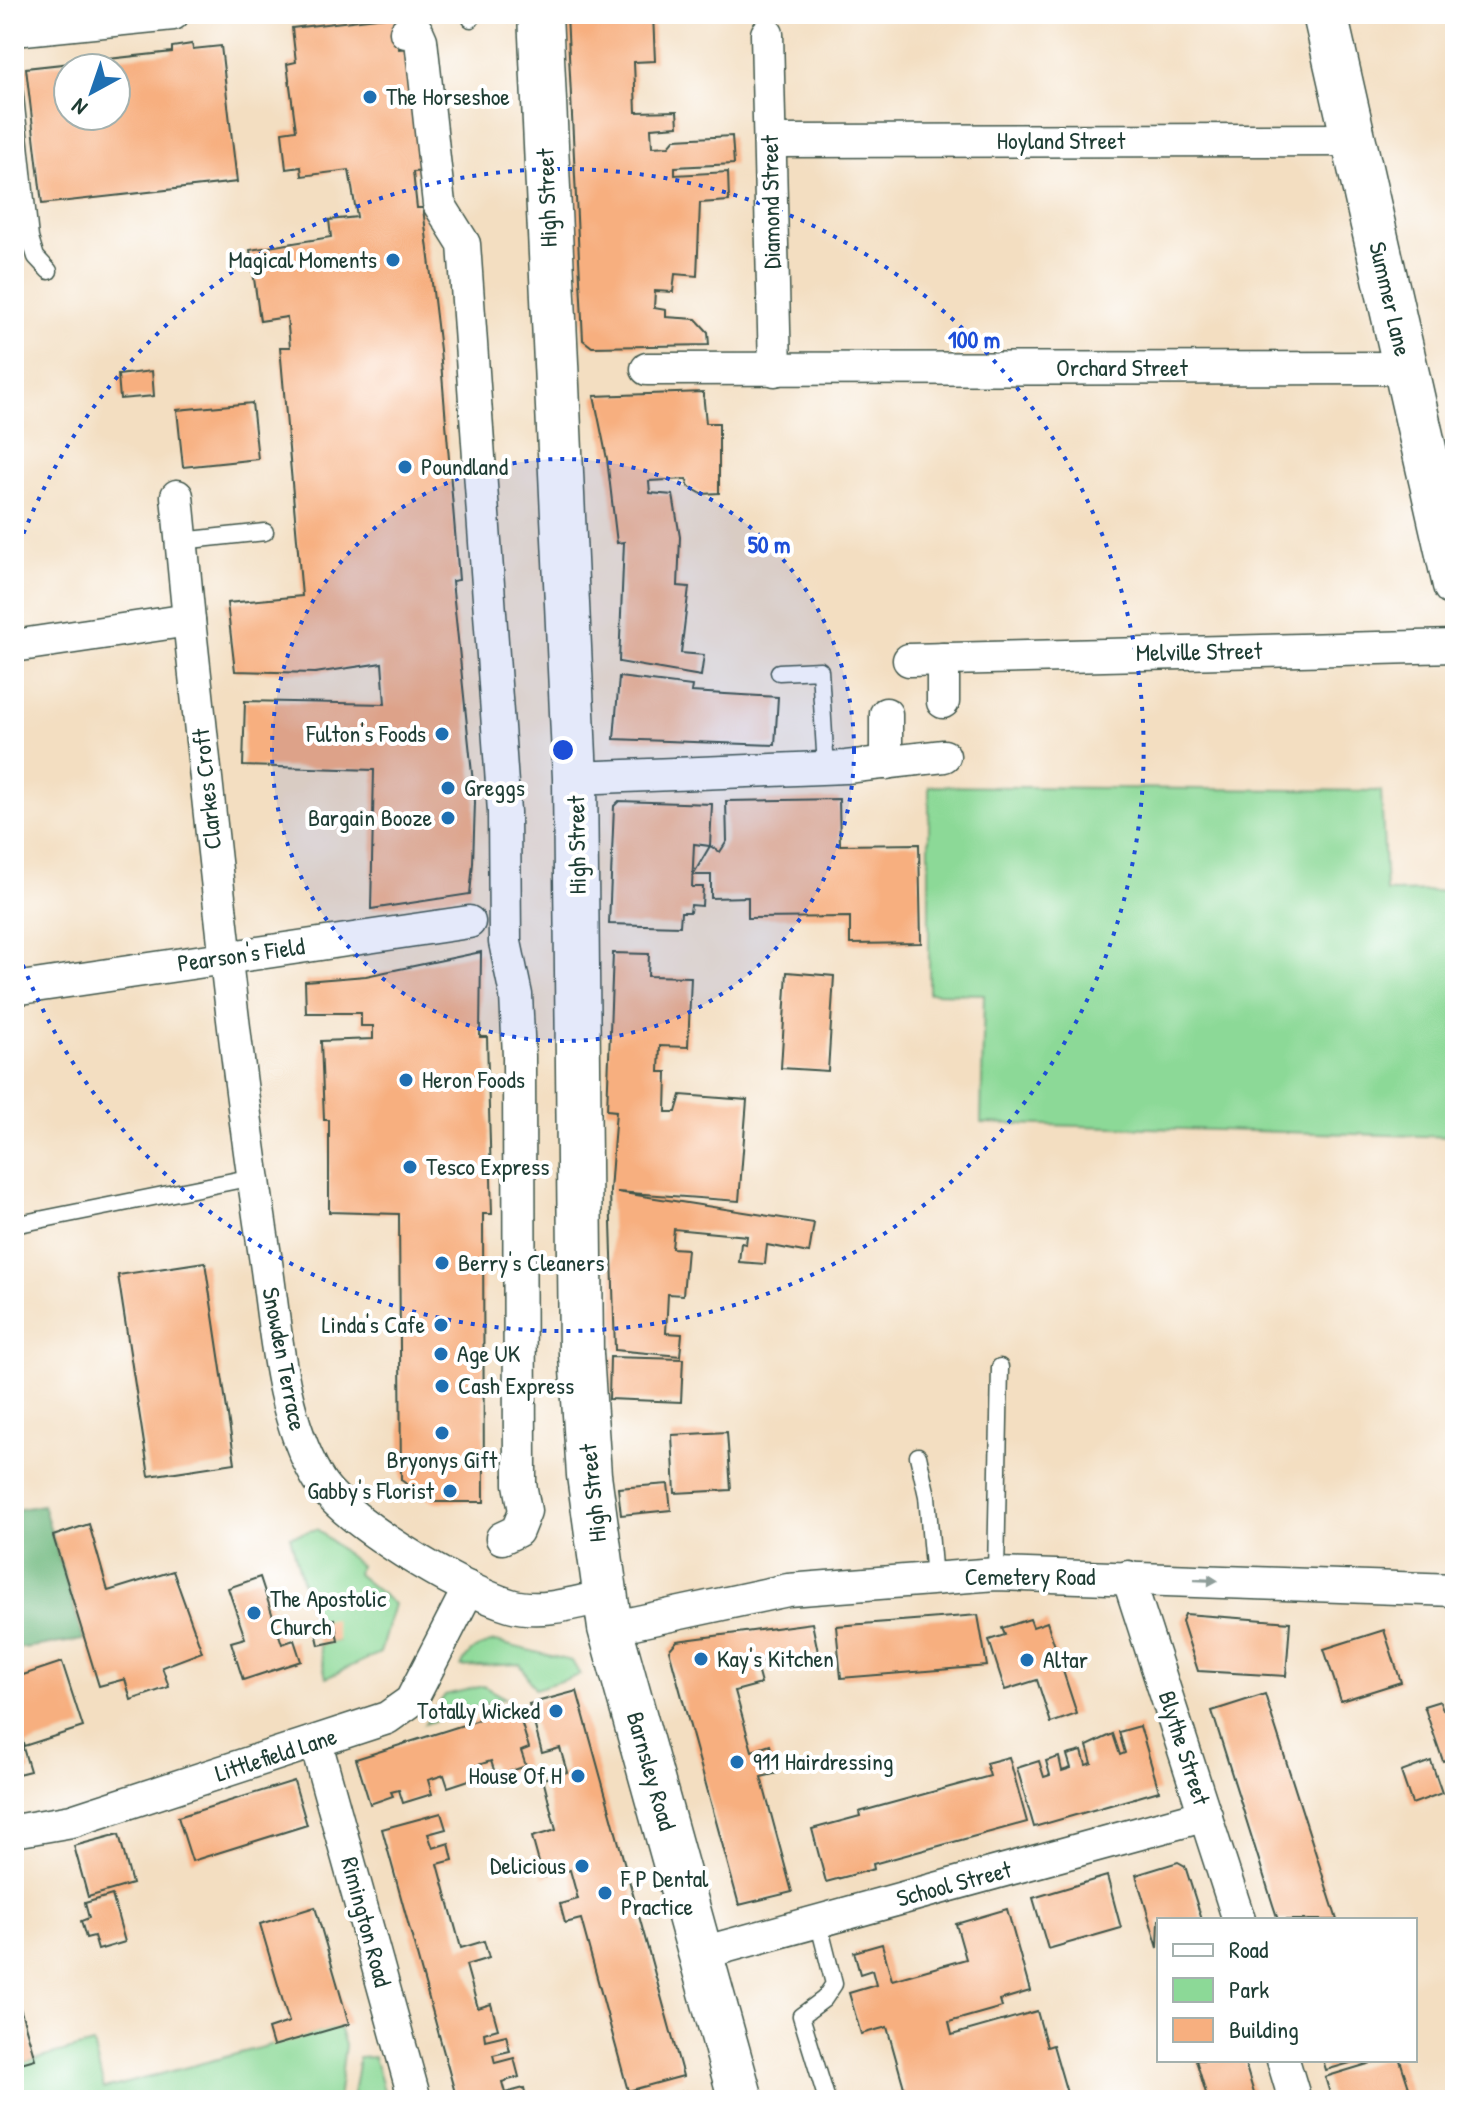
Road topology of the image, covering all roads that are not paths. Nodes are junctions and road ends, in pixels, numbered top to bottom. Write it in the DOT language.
graph roads {
  1 [pos="173,14"];
  2 [pos="540,14"];
  3 [pos="1325,14"];
  4 [pos="14,30"];
  5 [pos="406,32"];
  6 [pos="767,34"];
  7 [pos="14,87"];
  8 [pos="1353,140"];
  9 [pos="770,141"];
  10 [pos="49,271"];
  11 [pos="1405,368"];
  12 [pos="647,369"];
  13 [pos="775,370"];
  14 [pos="177,496"];
  15 [pos="265,532"];
  16 [pos="181,541"];
  17 [pos="1455,585"];
  18 [pos="189,620"];
  19 [pos="14,646"];
  20 [pos="1455,646"];
  21 [pos="943,659"];
  22 [pos="909,660"];
  23 [pos="779,672"];
  24 [pos="943,702"];
  25 [pos="886,714"];
  26 [pos="944,756"];
  27 [pos="886,763"];
  28 [pos="826,768"];
  29 [pos="575,778"];
  30 [pos="469,922"];
  31 [pos="226,957"];
  32 [pos="14,989"];
  33 [pos="253,1177"];
  34 [pos="14,1225"];
  35 [pos="1000,1367"];
  36 [pos="918,1456"];
  37 [pos="502,1538"];
  38 [pos="996,1574"];
  39 [pos="1128,1577"];
  40 [pos="934,1579"];
  41 [pos="469,1588"];
  42 [pos="1455,1590"];
  43 [pos="607,1612"];
  44 [pos="316,1743"];
  45 [pos="1206,1815"];
  46 [pos="14,1831"];
  47 [pos="1238,1918"];
  48 [pos="818,1921"];
  49 [pos="702,1953"];
  50 [pos="1284,2062"];
  51 [pos="415,2100"];
  52 [pos="741,2100"];
  53 [pos="827,2100"];
  54 [pos="1295,2100"];
  1 -- 4 [label="street"];
  2 -- 29 [label="street, High Street"];
  3 -- 8 [label="street, Summer Lane"];
  5 -- 37 [label="street"];
  6 -- 9 [label="street, Diamond Street"];
  7 -- 10 [label="lane"];
  8 -- 9 [label="street, Hoyland Street"];
  8 -- 11 [label="street, Summer Lane"];
  9 -- 13 [label="street, Diamond Street"];
  11 -- 13 [label="street, Orchard Street"];
  11 -- 17 [label="street, Summer Lane"];
  12 -- 13 [label="street, Orchard Street"];
  14 -- 16 [label="street, Clarkes Croft"];
  15 -- 16 [label="lane"];
  16 -- 18 [label="street, Clarkes Croft"];
  18 -- 19 [label="street"];
  18 -- 31 [label="street, Clarkes Croft"];
  20 -- 21 [label="street, Melville Street"];
  21 -- 22 [label="street, Melville Street"];
  21 -- 24 [label="street"];
  23 -- 28 [label="lane"];
  25 -- 27 [label="street"];
  26 -- 27 [label="street"];
  27 -- 28 [label="street"];
  28 -- 29 [label="street"];
  29 -- 43 [label="street, High Street"];
  30 -- 31 [label="street, Pearson's Field"];
  31 -- 32 [label="street, Pearson's Field"];
  31 -- 33 [label="street, Snowden Terrace"];
  33 -- 34 [label="lane"];
  33 -- 41 [label="street, Snowden Terrace"];
  35 -- 38 [label="lane"];
  36 -- 40 [label="lane"];
  38 -- 39 [label="street, Cemetery Road"];
  38 -- 40 [label="street, Cemetery Road"];
  39 -- 42 [label="street, Cemetery Road, one-way"];
  39 -- 45 [label="street, Blythe Street"];
  40 -- 43 [label="street, Cemetery Road"];
  41 -- 43 [label="street, Snowden Terrace"];
  41 -- 44 [label="street, Littlefield Lane"];
  43 -- 49 [label="street, Barnsley Road"];
  44 -- 46 [label="street, Littlefield Lane"];
  44 -- 51 [label="street, Rimington Road"];
  45 -- 47 [label="street, Blythe Street"];
  45 -- 48 [label="street, School Street"];
  48 -- 49 [label="street, School Street"];
  48 -- 53 [label="lane"];
  49 -- 52 [label="street, Barnsley Road"];
  50 -- 54 [label="street"];
}
